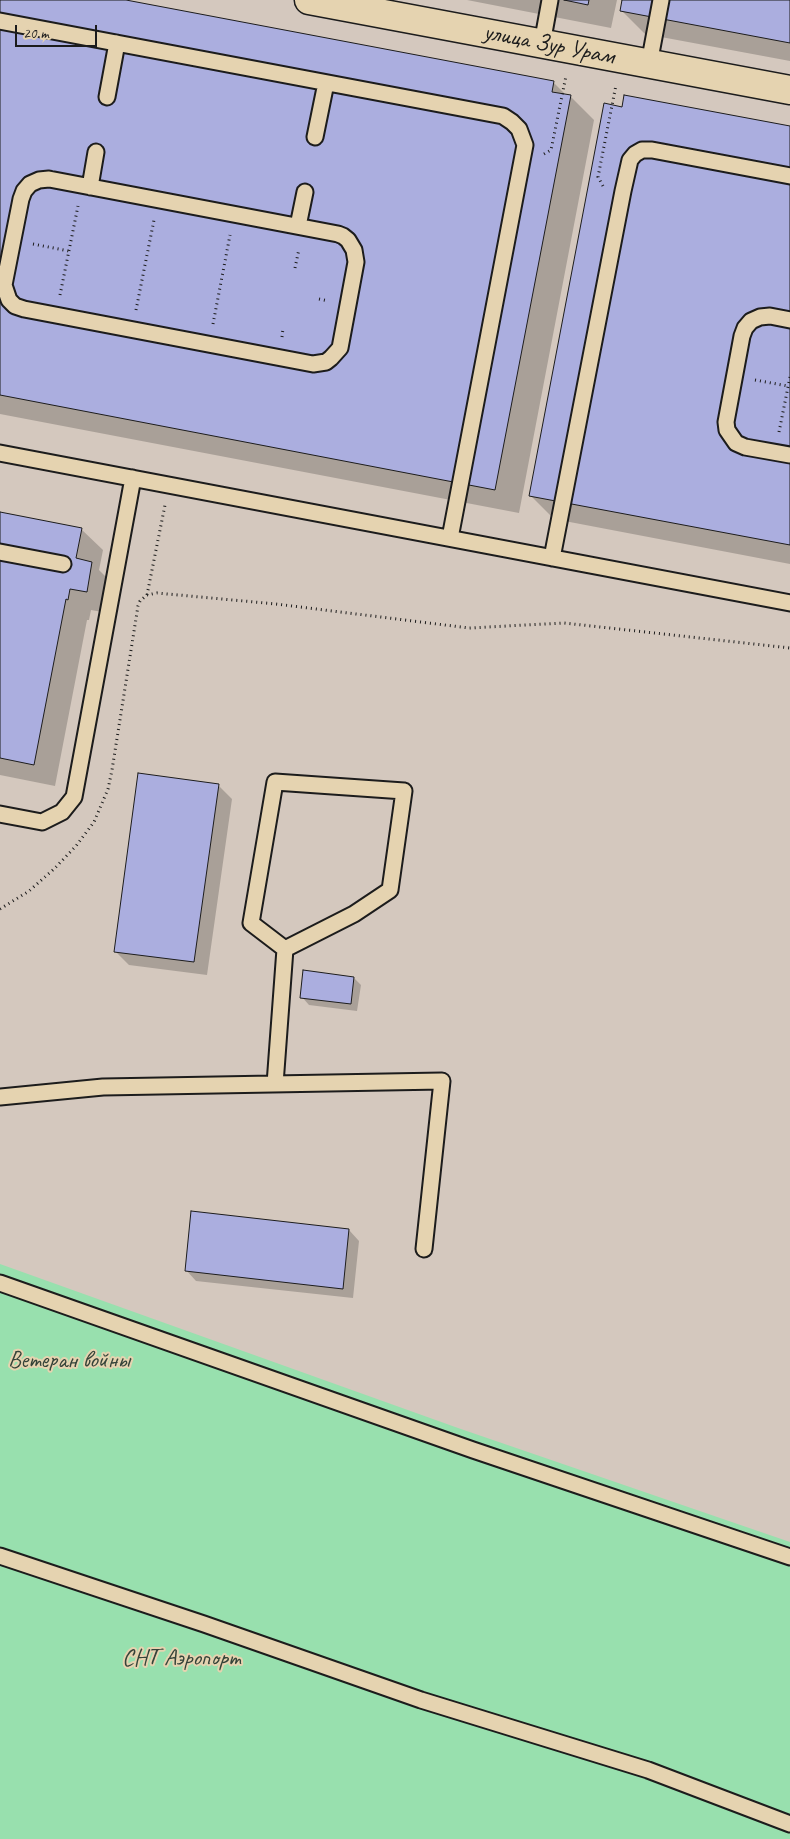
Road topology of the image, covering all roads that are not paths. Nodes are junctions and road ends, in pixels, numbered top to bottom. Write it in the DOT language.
graph roads {
  1 [pos="309,0"];
  2 [pos="550,0"];
  3 [pos="661,0"];
  4 [pos="0,21"];
  5 [pos="117,43"];
  6 [pos="542,44"];
  7 [pos="649,64"];
  8 [pos="326,83"];
  9 [pos="790,90"];
  10 [pos="107,97"];
  11 [pos="315,137"];
  12 [pos="96,152"];
  13 [pos="790,176"];
  14 [pos="86,186"];
  15 [pos="305,192"];
  16 [pos="298,226"];
  17 [pos="790,320"];
  18 [pos="0,453"];
  19 [pos="783,454"];
  20 [pos="133,478"];
  21 [pos="450,538"];
  22 [pos="0,552"];
  23 [pos="552,558"];
  24 [pos="63,564"];
  25 [pos="790,603"];
  26 [pos="0,814"];
  27 [pos="285,949"];
  28 [pos="275,1084"];
  29 [pos="0,1097"];
  30 [pos="424,1249"];
  31 [pos="0,1283"];
  32 [pos="0,1556"];
  33 [pos="790,1557"];
  34 [pos="790,1824"];
  1 -- 6 [label="street, улица Зур Урам"];
  2 -- 6 [label="lane"];
  3 -- 7 [label="lane"];
  4 -- 5 [label="lane"];
  5 -- 8 [label="lane"];
  5 -- 10 [label="lane"];
  6 -- 7 [label="street, улица Зур Урам"];
  7 -- 9 [label="street, улица Зур Урам"];
  8 -- 11 [label="lane"];
  8 -- 21 [label="lane"];
  12 -- 14 [label="lane"];
  13 -- 23 [label="lane"];
  14 -- 16 [label="lane"];
  14 -- 16 [label="lane"];
  15 -- 16 [label="lane"];
  17 -- 19 [label="lane"];
  18 -- 20 [label="lane"];
  20 -- 21 [label="lane"];
  20 -- 26 [label="lane"];
  21 -- 23 [label="lane"];
  22 -- 24 [label="lane"];
  23 -- 25 [label="lane"];
  27 -- 27 [label="lane"];
  27 -- 28 [label="lane"];
  28 -- 29 [label="lane"];
  28 -- 30 [label="lane"];
  31 -- 33 [label="lane"];
  32 -- 34 [label="lane"];
}
